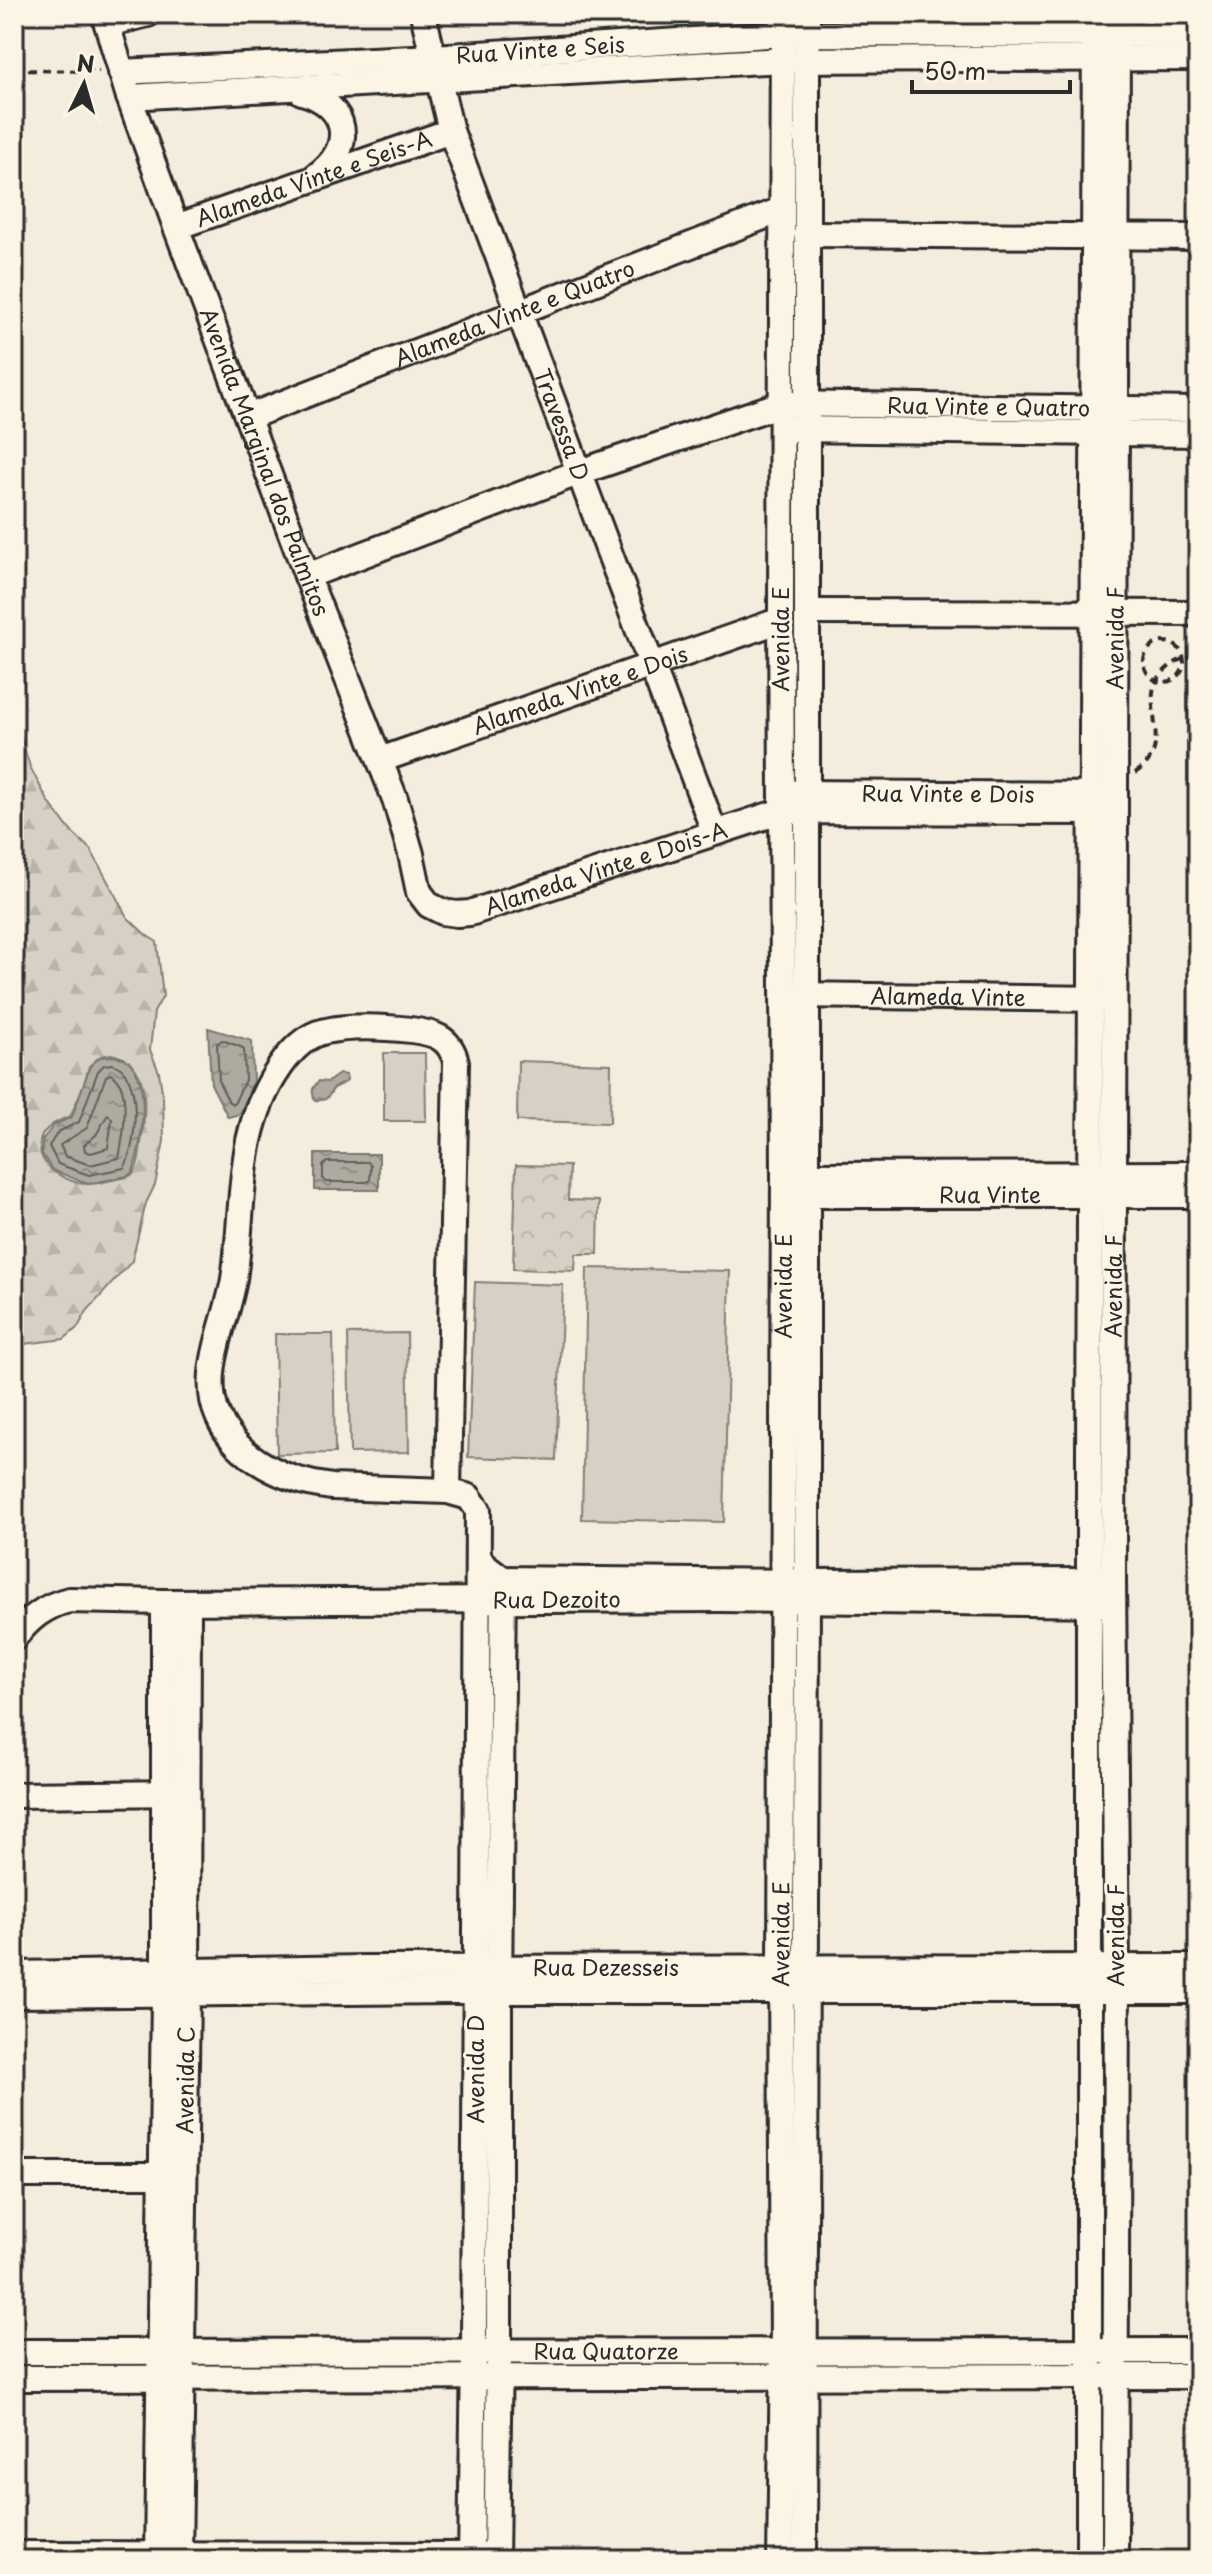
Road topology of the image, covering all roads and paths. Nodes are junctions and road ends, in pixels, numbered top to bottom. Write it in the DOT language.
graph roads {
  1 [pos="148,14"];
  2 [pos="423,14"];
  3 [pos="106,19"];
  4 [pos="795,24"];
  5 [pos="1106,35"];
  6 [pos="1198,35"];
  7 [pos="434,57"];
  8 [pos="1198,58"];
  9 [pos="795,60"];
  10 [pos="14,70"];
  11 [pos="121,72"];
  12 [pos="439,81"];
  13 [pos="259,91"];
  14 [pos="129,97"];
  15 [pos="451,131"];
  16 [pos="305,182"];
  17 [pos="781,210"];
  18 [pos="176,227"];
  19 [pos="806,234"];
  20 [pos="1105,237"];
  21 [pos="1198,237"];
  22 [pos="519,311"];
  23 [pos="781,404"];
  24 [pos="1198,410"];
  25 [pos="248,417"];
  26 [pos="806,417"];
  27 [pos="1104,422"];
  28 [pos="781,429"];
  29 [pos="1198,434"];
  30 [pos="580,472"];
  31 [pos="307,576"];
  32 [pos="807,612"];
  33 [pos="1198,613"];
  34 [pos="1103,614"];
  35 [pos="781,620"];
  36 [pos="1198,656"];
  37 [pos="1184,658"];
  38 [pos="653,665"];
  39 [pos="1157,681"];
  40 [pos="380,760"];
  41 [pos="1105,799"];
  42 [pos="782,802"];
  43 [pos="807,802"];
  44 [pos="714,831"];
  45 [pos="429,905"];
  46 [pos="795,995"];
  47 [pos="1102,999"];
  48 [pos="1198,1174"];
  49 [pos="795,1185"];
  50 [pos="1102,1185"];
  51 [pos="1198,1195"];
  52 [pos="448,1491"];
  53 [pos="478,1578"];
  54 [pos="504,1589"];
  55 [pos="782,1591"];
  56 [pos="807,1592"];
  57 [pos="1101,1593"];
  58 [pos="176,1602"];
  59 [pos="14,1638"];
  60 [pos="174,1793"];
  61 [pos="14,1795"];
  62 [pos="1198,1967"];
  63 [pos="14,1974"];
  64 [pos="1090,1979"];
  65 [pos="1116,1979"];
  66 [pos="488,1980"];
  67 [pos="793,1980"];
  68 [pos="175,1982"];
  69 [pos="1198,1991"];
  70 [pos="14,1995"];
  71 [pos="14,2175"];
  72 [pos="173,2176"];
  73 [pos="474,2351"];
  74 [pos="499,2351"];
  75 [pos="794,2351"];
  76 [pos="1090,2351"];
  77 [pos="1114,2351"];
  78 [pos="1198,2351"];
  79 [pos="14,2352"];
  80 [pos="170,2352"];
  81 [pos="794,2376"];
  82 [pos="1089,2376"];
  83 [pos="1114,2376"];
  84 [pos="1198,2376"];
  85 [pos="474,2377"];
  86 [pos="499,2377"];
  87 [pos="14,2378"];
  88 [pos="170,2378"];
  89 [pos="14,2554"];
  90 [pos="168,2557"];
  91 [pos="483,2557"];
  92 [pos="780,2560"];
  93 [pos="804,2560"];
  94 [pos="1089,2560"];
  95 [pos="1115,2560"];
  1 -- 3 [label="street"];
  2 -- 7 [label="street, Travessa D"];
  3 -- 11 [label="street, Avenida Marginal dos Palmitos"];
  4 -- 5 [label="street, Rua Vinte e Seis"];
  4 -- 7 [label="street, Rua Vinte e Seis"];
  4 -- 9 [label="street, Avenida E"];
  5 -- 6 [label="street, Rua Vinte e Seis"];
  5 -- 8 [label="street, Rua Vinte e Seis"];
  5 -- 9 [label="street, Rua Vinte e Seis"];
  5 -- 20 [label="street, Avenida F"];
  7 -- 11 [label="street, Rua Vinte e Seis"];
  7 -- 12 [label="street, Travessa D"];
  9 -- 12 [label="street, Rua Vinte e Seis"];
  9 -- 17 [label="street, Avenida E"];
  9 -- 19 [label="street, Avenida E"];
  10 -- 11 [label="path"];
  11 -- 14 [label="street, Avenida Marginal dos Palmitos"];
  12 -- 13 [label="street, Rua Vinte e Seis"];
  12 -- 15 [label="street, Travessa D"];
  13 -- 14 [label="street, Rua Vinte e Seis"];
  13 -- 16 [label="street"];
  14 -- 18 [label="street, Avenida Marginal dos Palmitos"];
  15 -- 16 [label="street, Alameda Vinte e Seis-A"];
  15 -- 22 [label="street, Travessa D"];
  16 -- 18 [label="street, Alameda Vinte e Seis-A"];
  17 -- 22 [label="street, Alameda Vinte e Quatro"];
  17 -- 23 [label="street, Avenida E"];
  18 -- 25 [label="street, Avenida Marginal dos Palmitos"];
  19 -- 20 [label="street"];
  19 -- 26 [label="street, Avenida E"];
  20 -- 21 [label="street"];
  20 -- 27 [label="street, Avenida F"];
  22 -- 25 [label="street, Alameda Vinte e Quatro"];
  22 -- 30 [label="street, Travessa D"];
  23 -- 26 [label="street, Rua Vinte e Quatro"];
  23 -- 28 [label="street, Avenida E"];
  23 -- 30 [label="street"];
  24 -- 27 [label="street, Rua Vinte e Quatro"];
  25 -- 31 [label="street, Avenida Marginal dos Palmitos"];
  26 -- 27 [label="street, Rua Vinte e Quatro"];
  26 -- 28 [label="street, Rua Vinte e Quatro"];
  26 -- 32 [label="street, Avenida E"];
  27 -- 29 [label="street, Rua Vinte e Quatro"];
  27 -- 34 [label="street, Avenida F"];
  28 -- 35 [label="street, Avenida E"];
  30 -- 31 [label="street"];
  30 -- 38 [label="street, Travessa D"];
  31 -- 40 [label="street, Avenida Marginal dos Palmitos"];
  32 -- 34 [label="street"];
  32 -- 43 [label="street, Avenida E"];
  33 -- 34 [label="street"];
  34 -- 41 [label="street, Avenida F"];
  35 -- 38 [label="street, Alameda Vinte e Dois"];
  35 -- 42 [label="street, Avenida E"];
  36 -- 37 [label="path"];
  37 -- 39 [label="path"];
  37 -- 39 [label="path"];
  37 -- 39 [label="path"];
  38 -- 40 [label="street, Alameda Vinte e Dois"];
  38 -- 44 [label="street, Travessa D"];
  39 -- 41 [label="path"];
  40 -- 45 [label="street, Avenida Marginal dos Palmitos"];
  41 -- 43 [label="street, Rua Vinte e Dois"];
  41 -- 47 [label="street, Avenida F"];
  42 -- 43 [label="street, Rua Vinte e Dois"];
  42 -- 44 [label="street, Alameda Vinte e Dois-A"];
  42 -- 46 [label="street, Avenida E"];
  43 -- 46 [label="street, Avenida E"];
  44 -- 45 [label="street, Alameda Vinte e Dois-A"];
  46 -- 47 [label="street, Alameda Vinte"];
  46 -- 49 [label="street, Avenida E"];
  47 -- 50 [label="street, Avenida F"];
  48 -- 50 [label="street, Rua Vinte"];
  49 -- 50 [label="street, Rua Vinte"];
  49 -- 55 [label="street, Avenida E"];
  49 -- 56 [label="street, Avenida E"];
  50 -- 51 [label="street, Rua Vinte"];
  50 -- 57 [label="street, Avenida F"];
  50 -- 57 [label="street, Avenida F"];
  52 -- 52 [label="street"];
  52 -- 53 [label="street, Avenida D"];
  53 -- 54 [label="street, Rua Dezoito"];
  53 -- 54 [label="street"];
  53 -- 58 [label="street, Rua Dezoito"];
  53 -- 66 [label="street, Avenida D"];
  54 -- 55 [label="street, Rua Dezoito"];
  54 -- 66 [label="street, Avenida D"];
  55 -- 56 [label="street, Rua Dezoito"];
  55 -- 67 [label="street, Avenida E"];
  56 -- 57 [label="street, Rua Dezoito"];
  56 -- 67 [label="street, Avenida E"];
  57 -- 64 [label="street, Avenida F"];
  57 -- 65 [label="street, Avenida F"];
  58 -- 59 [label="street, Rua Dezoito"];
  58 -- 60 [label="street, Avenida C"];
  60 -- 61 [label="street"];
  60 -- 68 [label="street, Avenida C"];
  62 -- 65 [label="street, Rua Dezesseis"];
  63 -- 68 [label="street, Rua Dezesseis"];
  64 -- 65 [label="street, Rua Dezesseis"];
  64 -- 67 [label="street, Rua Dezesseis"];
  64 -- 76 [label="street, Avenida F"];
  65 -- 69 [label="street, Rua Dezesseis"];
  65 -- 77 [label="street, Avenida F"];
  66 -- 67 [label="street, Rua Dezesseis"];
  66 -- 68 [label="street, Rua Dezesseis"];
  66 -- 73 [label="street, Avenida D"];
  66 -- 74 [label="street, Avenida D"];
  67 -- 75 [label="street, Avenida E"];
  68 -- 70 [label="street, Rua Dezesseis"];
  68 -- 72 [label="street, Avenida C"];
  71 -- 72 [label="street"];
  72 -- 80 [label="street, Avenida C"];
  73 -- 74 [label="street, Rua Quatorze"];
  73 -- 80 [label="street, Rua Quatorze"];
  73 -- 85 [label="street, Avenida D"];
  74 -- 75 [label="street, Rua Quatorze"];
  74 -- 86 [label="street, Avenida D"];
  75 -- 76 [label="street, Rua Quatorze"];
  75 -- 81 [label="street, Avenida E"];
  76 -- 77 [label="street, Rua Quatorze"];
  76 -- 82 [label="street, Avenida F"];
  77 -- 78 [label="street, Rua Quatorze"];
  77 -- 83 [label="street, Avenida F"];
  79 -- 80 [label="street, Rua Quatorze"];
  80 -- 88 [label="street, Avenida C"];
  81 -- 82 [label="street, Rua Quatorze"];
  81 -- 86 [label="street, Rua Quatorze"];
  81 -- 92 [label="street, Avenida E"];
  81 -- 93 [label="street, Avenida E"];
  82 -- 83 [label="street, Rua Quatorze"];
  82 -- 94 [label="street, Avenida F"];
  83 -- 84 [label="street, Rua Quatorze"];
  83 -- 95 [label="street, Avenida F"];
  85 -- 86 [label="street, Rua Quatorze"];
  85 -- 88 [label="street, Rua Quatorze"];
  85 -- 91 [label="street, Avenida D"];
  86 -- 91 [label="street, Avenida D"];
  87 -- 88 [label="street, Rua Quatorze"];
  88 -- 90 [label="street, Avenida C"];
  89 -- 90 [label="street"];
  90 -- 91 [label="street"];
}
